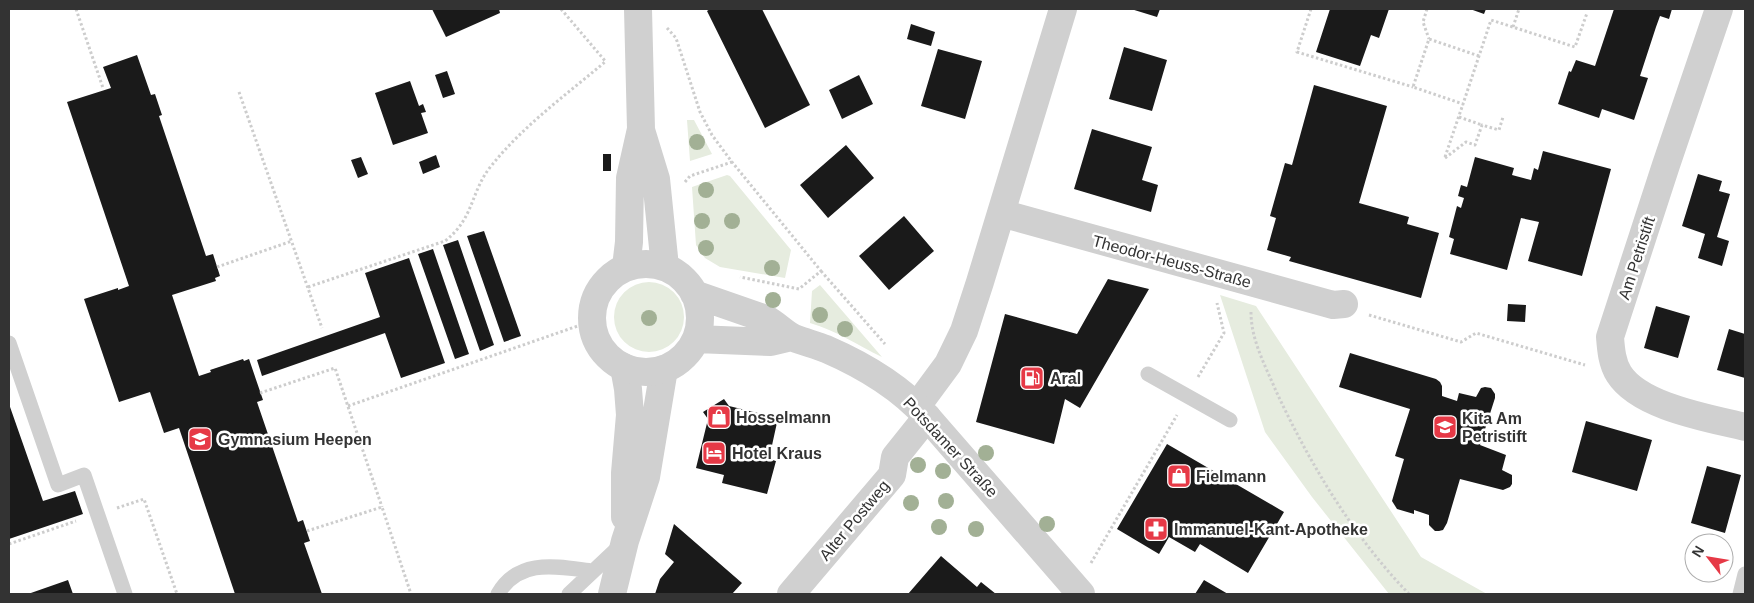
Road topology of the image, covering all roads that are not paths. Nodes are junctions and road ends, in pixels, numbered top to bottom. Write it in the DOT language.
graph roads {
  1 [pos="638,9"];
  2 [pos="1063,9"];
  3 [pos="1719,9"];
  4 [pos="641,129"];
  5 [pos="1001,213"];
  6 [pos="626,267"];
  7 [pos="665,267"];
  8 [pos="694,294"];
  9 [pos="1344,304"];
  10 [pos="792,337"];
  11 [pos="696,339"];
  12 [pos="9,343"];
  13 [pos="624,368"];
  14 [pos="664,369"];
  15 [pos="1148,374"];
  16 [pos="922,412"];
  17 [pos="1230,420"];
  18 [pos="1745,427"];
  19 [pos="625,541"];
  20 [pos="594,571"];
  21 [pos="1745,574"];
  22 [pos="125,594"];
  23 [pos="498,594"];
  24 [pos="569,594"];
  25 [pos="612,594"];
  26 [pos="791,594"];
  27 [pos="1081,594"];
  28 [pos="1740,594"];
  1 -- 4 [label="street"];
  2 -- 5 [label="street"];
  3 -- 18 [label="street, Am Petristift"];
  4 -- 6 [label="street"];
  4 -- 7 [label="street"];
  5 -- 9 [label="street, Theodor-Heuss-Straße"];
  5 -- 16 [label="street"];
  6 -- 7 [label="street"];
  6 -- 13 [label="street"];
  7 -- 8 [label="street"];
  8 -- 10 [label="street, Potsdamer Straße"];
  8 -- 11 [label="street"];
  10 -- 11 [label="street"];
  10 -- 16 [label="street, Potsdamer Straße"];
  11 -- 14 [label="street"];
  12 -- 22 [label="lane"];
  13 -- 14 [label="street"];
  13 -- 19 [label="street"];
  14 -- 19 [label="street"];
  15 -- 17 [label="lane"];
  16 -- 26 [label="street, Alter Postweg"];
  16 -- 27 [label="street, Potsdamer Straße"];
  19 -- 20 [label="lane"];
  19 -- 25 [label="street"];
  20 -- 23 [label="lane"];
  20 -- 24 [label="lane"];
  21 -- 28 [label="lane"];
}
